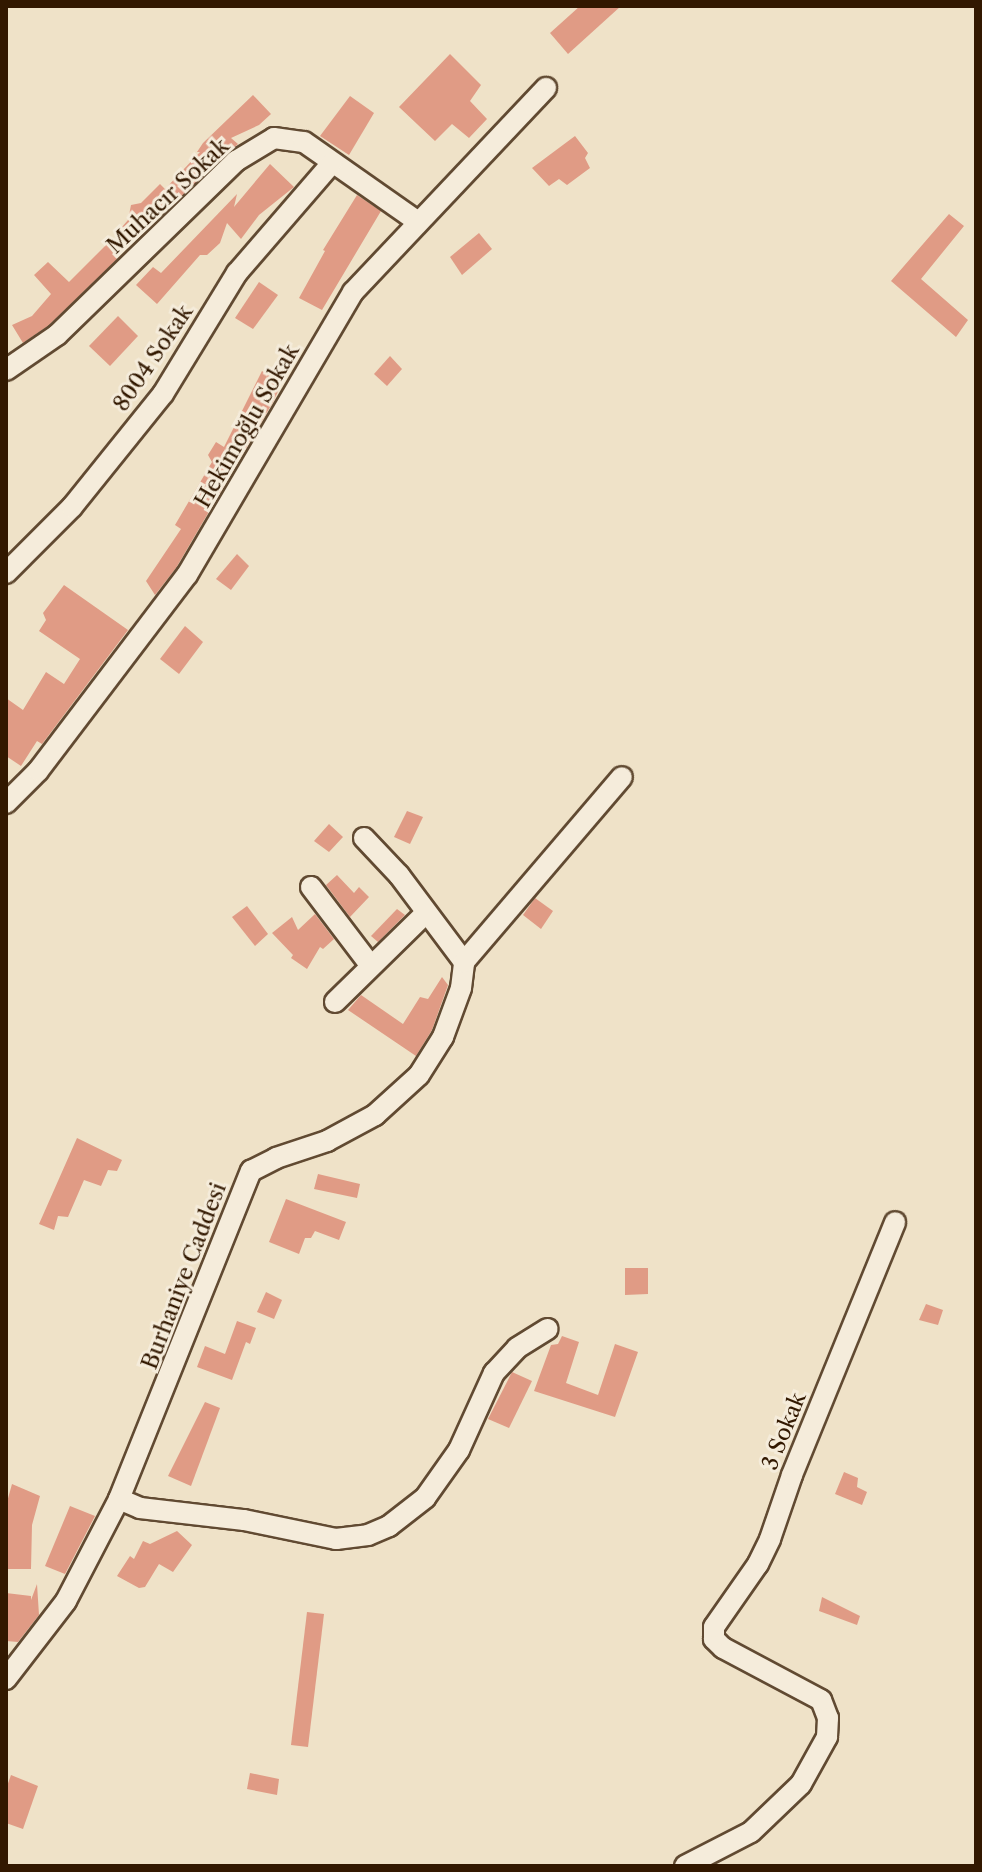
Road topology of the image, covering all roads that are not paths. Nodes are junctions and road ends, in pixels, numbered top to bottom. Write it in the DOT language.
graph roads {
  1 [pos="546,88"];
  2 [pos="332,163"];
  3 [pos="417,221"];
  4 [pos="8,365"];
  5 [pos="6,573"];
  6 [pos="622,777"];
  7 [pos="6,803"];
  8 [pos="364,838"];
  9 [pos="311,887"];
  10 [pos="425,914"];
  11 [pos="464,962"];
  12 [pos="371,966"];
  13 [pos="335,1002"];
  14 [pos="895,1222"];
  15 [pos="547,1329"];
  16 [pos="119,1499"];
  17 [pos="6,1679"];
  18 [pos="685,1866"];
  1 -- 3 [label="street, Hekimoğlu Sokak"];
  2 -- 3 [label="street, Muhacır Sokak"];
  2 -- 4 [label="street, Muhacır Sokak"];
  2 -- 5 [label="street, 8004 Sokak"];
  3 -- 7 [label="street, Hekimoğlu Sokak"];
  6 -- 11 [label="street, Burhaniye Caddesi"];
  8 -- 10 [label="street"];
  9 -- 12 [label="street"];
  10 -- 11 [label="street"];
  10 -- 12 [label="street"];
  11 -- 16 [label="street, Burhaniye Caddesi"];
  12 -- 13 [label="street"];
  14 -- 18 [label="street, 3 Sokak"];
  15 -- 16 [label="street"];
  16 -- 17 [label="street, Burhaniye Caddesi"];
}
